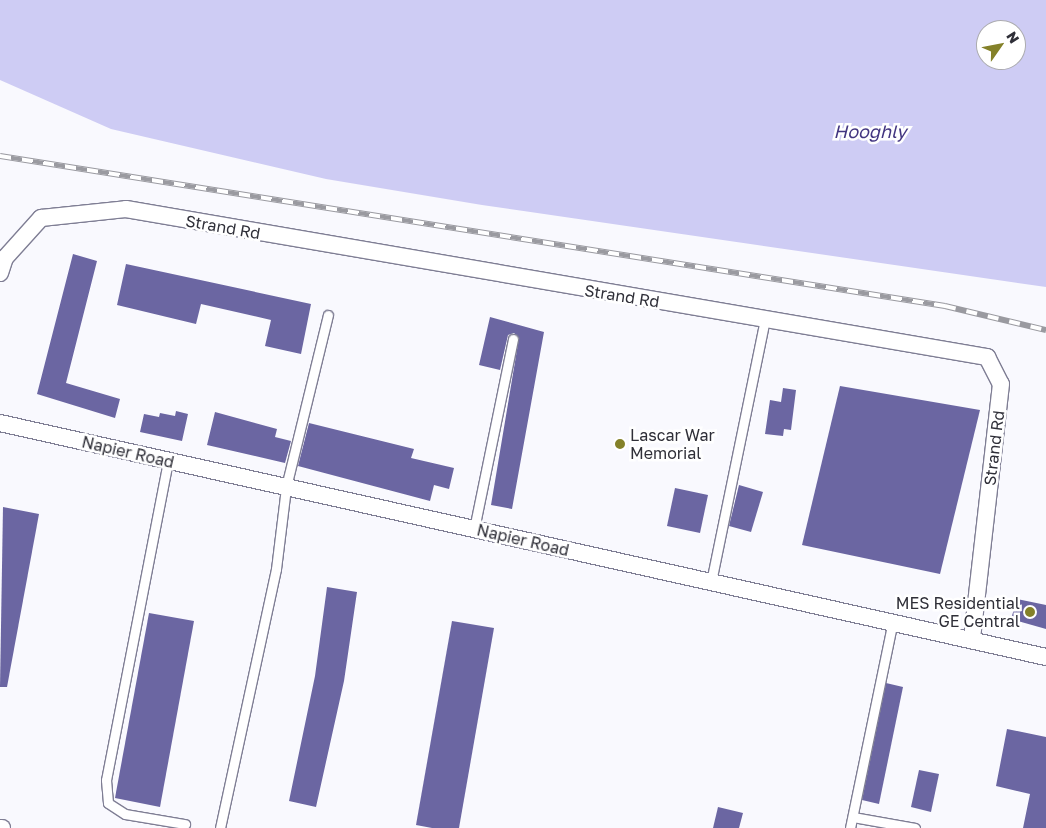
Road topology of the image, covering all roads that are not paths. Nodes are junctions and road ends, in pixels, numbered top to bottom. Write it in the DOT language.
graph roads {
  1 [pos="0,273"];
  2 [pos="328,315"];
  3 [pos="765,320"];
  4 [pos="513,339"];
  5 [pos="0,423"];
  6 [pos="168,461"];
  7 [pos="286,487"];
  8 [pos="474,529"];
  9 [pos="711,582"];
  10 [pos="893,621"];
  11 [pos="972,640"];
  12 [pos="1046,657"];
  13 [pos="853,817"];
  14 [pos="185,824"];
  15 [pos="220,828"];
  16 [pos="850,828"];
  17 [pos="915,828"];
  1 -- 3 [label="street, Strand Rd"];
  2 -- 7 [label="lane"];
  3 -- 9 [label="lane"];
  3 -- 11 [label="street, Strand Rd"];
  4 -- 8 [label="lane"];
  5 -- 6 [label="street, Napier Road"];
  6 -- 7 [label="street, Napier Road"];
  6 -- 14 [label="lane"];
  7 -- 8 [label="street, Napier Road"];
  7 -- 15 [label="lane"];
  8 -- 9 [label="street, Napier Road"];
  9 -- 10 [label="street, Napier Road"];
  10 -- 11 [label="street, Napier Road"];
  10 -- 13 [label="lane"];
  11 -- 12 [label="street, Napier Road"];
  13 -- 16 [label="lane"];
  13 -- 17 [label="lane"];
}
